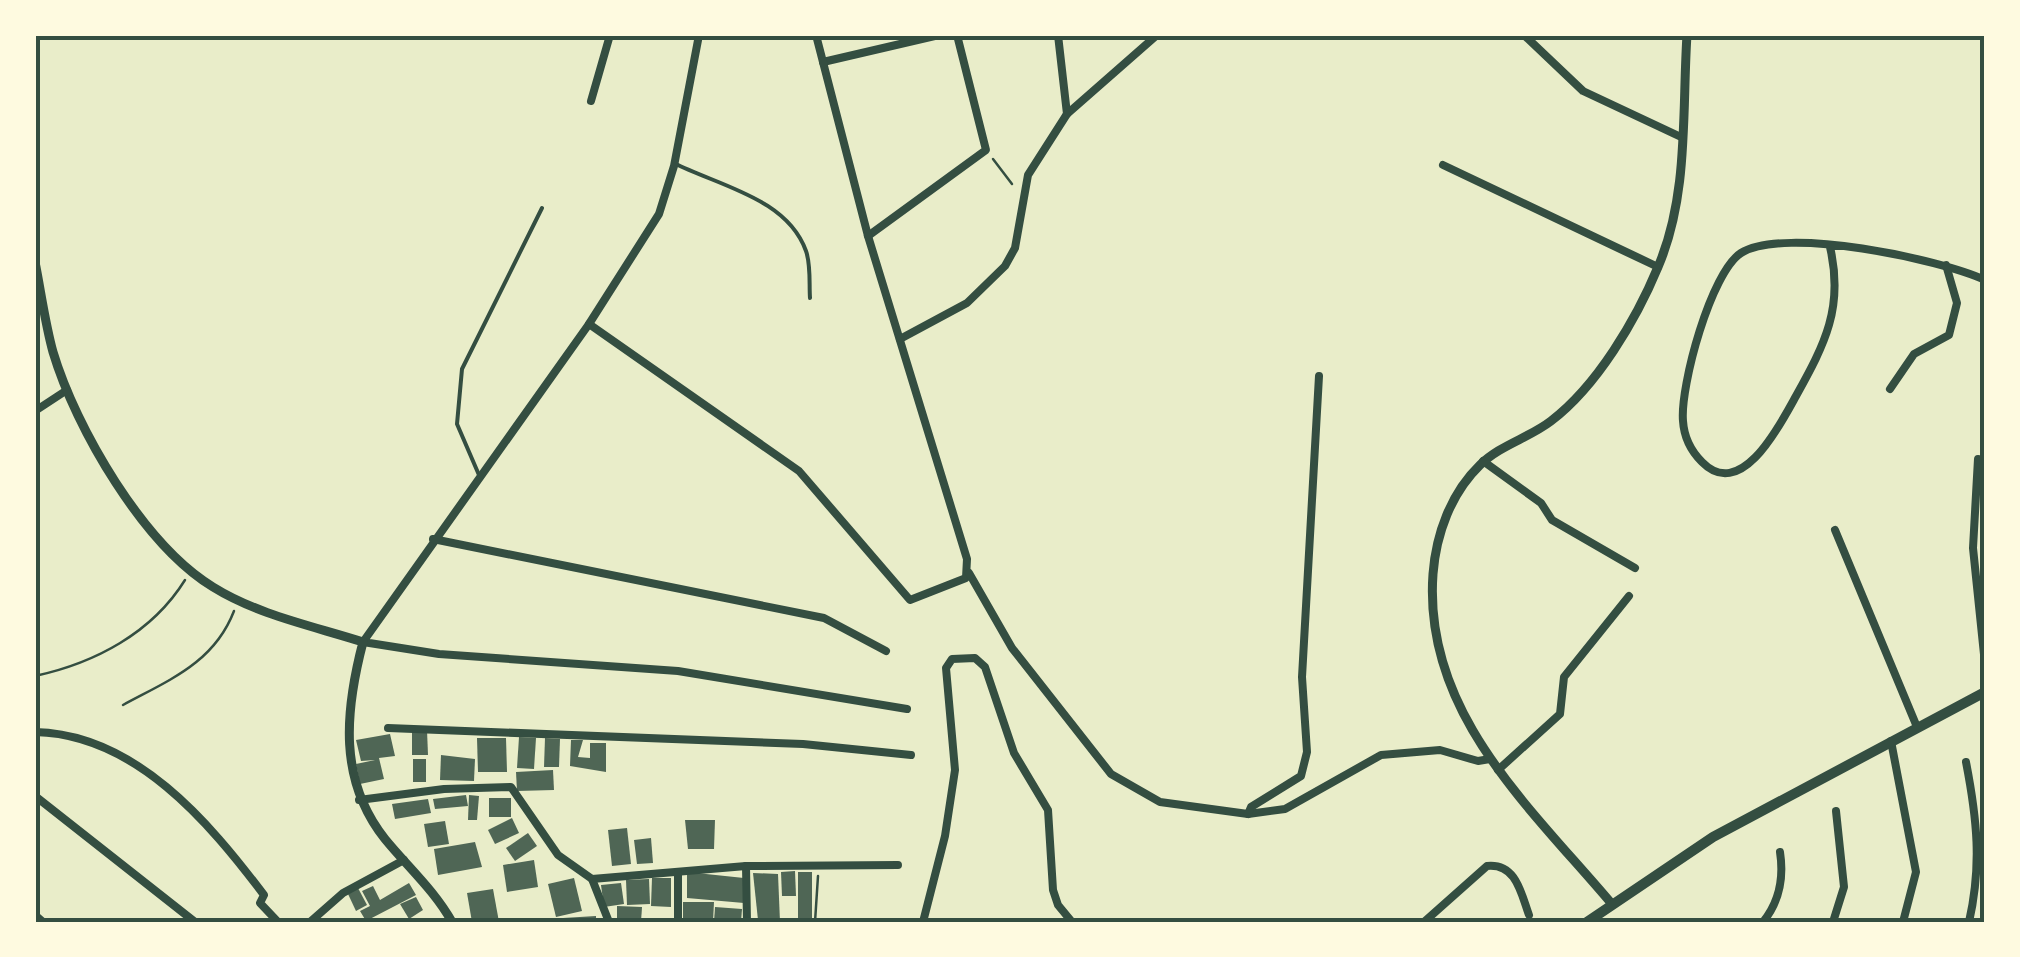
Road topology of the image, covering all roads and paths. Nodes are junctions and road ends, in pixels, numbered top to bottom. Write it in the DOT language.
graph roads {
  1 [pos="610,35"];
  2 [pos="699,35"];
  3 [pos="816,35"];
  4 [pos="939,35"];
  5 [pos="957,35"];
  6 [pos="1058,35"];
  7 [pos="1157,35"];
  8 [pos="1524,35"];
  9 [pos="1687,35"];
  10 [pos="823,62"];
  11 [pos="591,100"];
  12 [pos="1067,114"];
  13 [pos="1681,138"];
  14 [pos="986,150"];
  15 [pos="674,163"];
  16 [pos="1443,165"];
  17 [pos="1023,198"];
  18 [pos="542,208"];
  19 [pos="868,236"];
  20 [pos="1830,247"];
  21 [pos="35,262"];
  22 [pos="1946,265"];
  23 [pos="1658,267"];
  24 [pos="1985,280"];
  25 [pos="810,298"];
  26 [pos="588,324"];
  27 [pos="900,339"];
  28 [pos="1319,376"];
  29 [pos="1890,389"];
  30 [pos="67,390"];
  31 [pos="35,411"];
  32 [pos="1978,459"];
  33 [pos="1483,462"];
  34 [pos="479,476"];
  35 [pos="1834,530"];
  36 [pos="433,539"];
  37 [pos="1634,568"];
  38 [pos="190,572"];
  39 [pos="969,573"];
  40 [pos="1629,596"];
  41 [pos="238,601"];
  42 [pos="363,642"];
  43 [pos="886,650"];
  44 [pos="1985,664"];
  45 [pos="35,676"];
  46 [pos="1985,692"];
  47 [pos="122,705"];
  48 [pos="907,709"];
  49 [pos="1917,726"];
  50 [pos="388,728"];
  51 [pos="35,732"];
  52 [pos="1890,740"];
  53 [pos="911,755"];
  54 [pos="1490,758"];
  55 [pos="1966,762"];
  56 [pos="1498,770"];
  57 [pos="35,796"];
  58 [pos="360,800"];
  59 [pos="1836,810"];
  60 [pos="1248,814"];
  61 [pos="1780,852"];
  62 [pos="404,860"];
  63 [pos="819,864"];
  64 [pos="898,865"];
  65 [pos="746,866"];
  66 [pos="678,872"];
  67 [pos="592,879"];
  68 [pos="1612,903"];
  69 [pos="35,915"];
  70 [pos="1530,915"];
  71 [pos="43,922"];
  72 [pos="195,922"];
  73 [pos="278,922"];
  74 [pos="310,922"];
  75 [pos="452,922"];
  76 [pos="609,922"];
  77 [pos="678,922"];
  78 [pos="748,922"];
  79 [pos="815,922"];
  80 [pos="923,922"];
  81 [pos="1072,922"];
  82 [pos="1424,922"];
  83 [pos="1586,922"];
  84 [pos="1763,922"];
  85 [pos="1834,922"];
  86 [pos="1903,922"];
  87 [pos="1969,922"];
  1 -- 11 [label="street"];
  2 -- 15 [label="street"];
  3 -- 10 [label="street"];
  4 -- 10 [label="street"];
  5 -- 14 [label="street"];
  6 -- 12 [label="street"];
  7 -- 12 [label="street"];
  8 -- 13 [label="street"];
  9 -- 13 [label="street"];
  10 -- 19 [label="street"];
  12 -- 17 [label="street"];
  13 -- 23 [label="street"];
  14 -- 17 [label="path"];
  14 -- 19 [label="street"];
  15 -- 25 [label="lane"];
  15 -- 26 [label="street"];
  16 -- 23 [label="street"];
  17 -- 27 [label="street"];
  18 -- 34 [label="lane"];
  19 -- 27 [label="street"];
  20 -- 20 [label="street"];
  20 -- 22 [label="street"];
  21 -- 30 [label="street"];
  22 -- 24 [label="street"];
  22 -- 29 [label="street"];
  23 -- 33 [label="street"];
  26 -- 34 [label="street"];
  26 -- 39 [label="street"];
  27 -- 39 [label="street"];
  28 -- 60 [label="street"];
  30 -- 31 [label="street"];
  30 -- 38 [label="street"];
  32 -- 44 [label="street"];
  33 -- 37 [label="street"];
  33 -- 54 [label="street"];
  34 -- 36 [label="street"];
  35 -- 49 [label="street"];
  36 -- 42 [label="street"];
  36 -- 43 [label="street"];
  38 -- 41 [label="street"];
  38 -- 45 [label="path"];
  39 -- 60 [label="street"];
  40 -- 56 [label="street"];
  41 -- 42 [label="street"];
  41 -- 47 [label="path"];
  42 -- 48 [label="street"];
  42 -- 58 [label="street"];
  46 -- 49 [label="main road"];
  49 -- 52 [label="main road"];
  50 -- 53 [label="street"];
  51 -- 73 [label="street"];
  52 -- 68 [label="main road"];
  52 -- 86 [label="street"];
  54 -- 56 [label="street"];
  54 -- 60 [label="street"];
  55 -- 87 [label="street"];
  56 -- 68 [label="street"];
  57 -- 72 [label="street"];
  58 -- 62 [label="street"];
  58 -- 67 [label="street"];
  59 -- 85 [label="street"];
  61 -- 84 [label="street"];
  62 -- 74 [label="street"];
  62 -- 75 [label="street"];
  63 -- 64 [label="street"];
  63 -- 65 [label="street"];
  63 -- 79 [label="path"];
  65 -- 66 [label="street"];
  65 -- 78 [label="street"];
  66 -- 67 [label="street"];
  66 -- 77 [label="street"];
  67 -- 76 [label="street"];
  68 -- 83 [label="main road"];
  69 -- 71 [label="street"];
  70 -- 82 [label="street"];
  80 -- 81 [label="street"];
}
